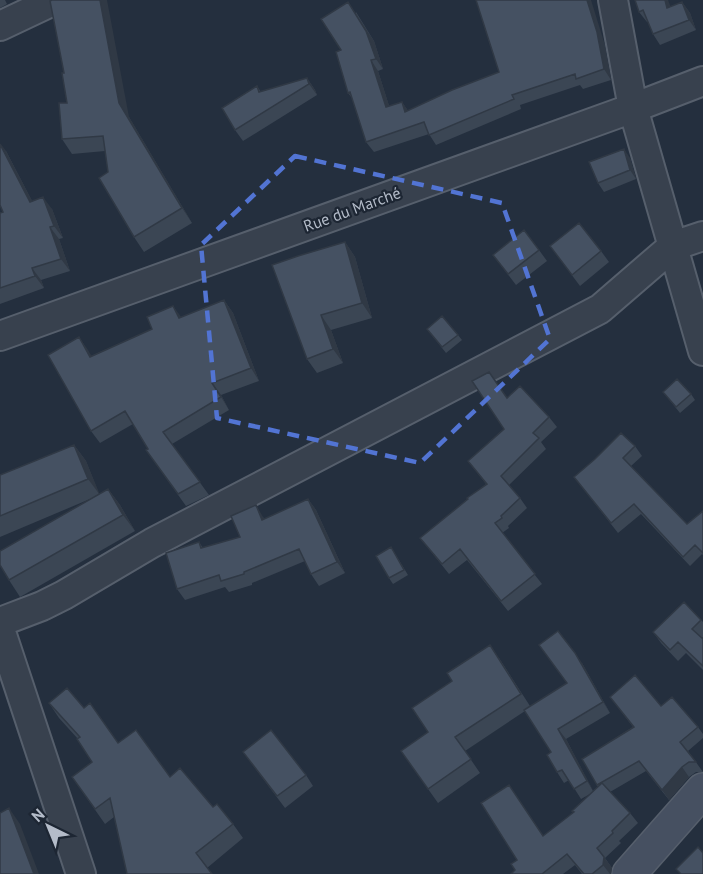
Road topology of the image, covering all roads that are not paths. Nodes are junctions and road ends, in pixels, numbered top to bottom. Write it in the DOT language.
graph roads {
  1 [pos="55,0"];
  2 [pos="613,0"];
  3 [pos="0,26"];
  4 [pos="703,81"];
  5 [pos="633,108"];
  6 [pos="703,236"];
  7 [pos="673,246"];
  8 [pos="0,336"];
  9 [pos="703,351"];
  10 [pos="0,622"];
  11 [pos="0,629"];
  12 [pos="703,790"];
  13 [pos="81,874"];
  14 [pos="629,874"];
  1 -- 3 [label="street"];
  2 -- 5 [label="street"];
  4 -- 5 [label="street, Rue du Marché"];
  5 -- 7 [label="street"];
  5 -- 8 [label="street, Rue du Marché"];
  6 -- 7 [label="street"];
  7 -- 9 [label="street"];
  7 -- 10 [label="street"];
  11 -- 13 [label="street"];
  12 -- 14 [label="street"];
}
